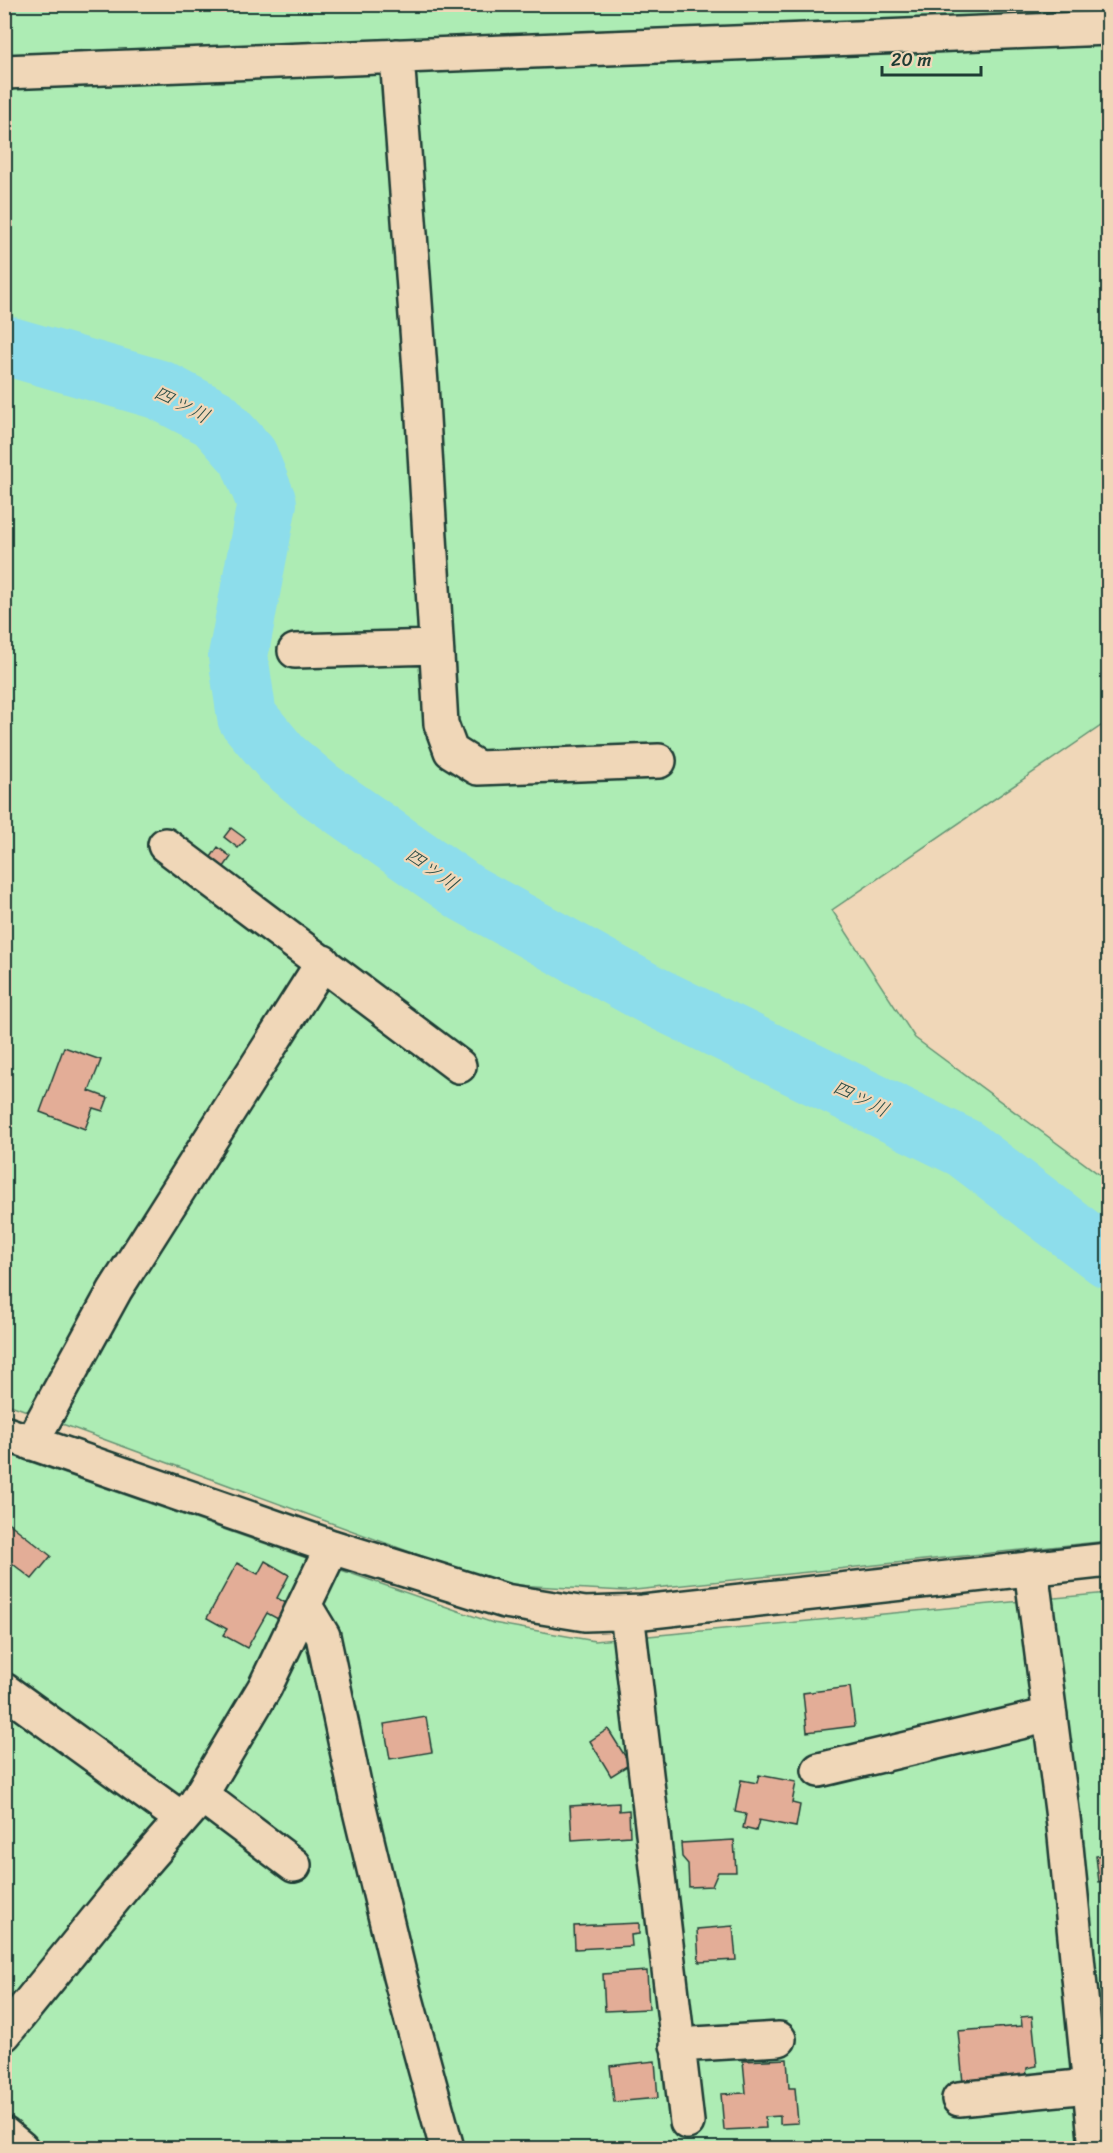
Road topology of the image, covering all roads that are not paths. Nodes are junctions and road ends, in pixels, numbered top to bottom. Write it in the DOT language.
graph roads {
  1 [pos="1108,28"];
  2 [pos="397,56"];
  3 [pos="4,72"];
  4 [pos="436,647"];
  5 [pos="294,651"];
  6 [pos="659,761"];
  7 [pos="165,845"];
  8 [pos="323,962"];
  9 [pos="459,1066"];
  10 [pos="18,1438"];
  11 [pos="332,1547"];
  12 [pos="1108,1560"];
  13 [pos="1031,1568"];
  14 [pos="305,1606"];
  15 [pos="627,1613"];
  16 [pos="4,1690"];
  17 [pos="1050,1715"];
  18 [pos="819,1770"];
  19 [pos="191,1807"];
  20 [pos="294,1864"];
  21 [pos="4,2034"];
  22 [pos="780,2039"];
  23 [pos="677,2045"];
  24 [pos="1100,2084"];
  25 [pos="959,2099"];
  26 [pos="687,2122"];
  27 [pos="4,2134"];
  28 [pos="21,2148"];
  29 [pos="447,2148"];
  30 [pos="1096,2148"];
  1 -- 2 [label="street"];
  2 -- 3 [label="street"];
  2 -- 4 [label="street"];
  4 -- 5 [label="street"];
  4 -- 6 [label="street"];
  7 -- 8 [label="street"];
  8 -- 9 [label="street"];
  8 -- 10 [label="street"];
  10 -- 11 [label="street"];
  11 -- 14 [label="street"];
  11 -- 15 [label="street"];
  12 -- 13 [label="street"];
  13 -- 15 [label="street"];
  13 -- 17 [label="street"];
  14 -- 19 [label="street"];
  14 -- 29 [label="street"];
  15 -- 23 [label="street"];
  16 -- 19 [label="street"];
  17 -- 18 [label="street"];
  17 -- 24 [label="street"];
  19 -- 20 [label="street"];
  19 -- 21 [label="street"];
  22 -- 23 [label="street"];
  23 -- 26 [label="street"];
  24 -- 25 [label="street"];
  24 -- 30 [label="street"];
  27 -- 28 [label="street"];
}
